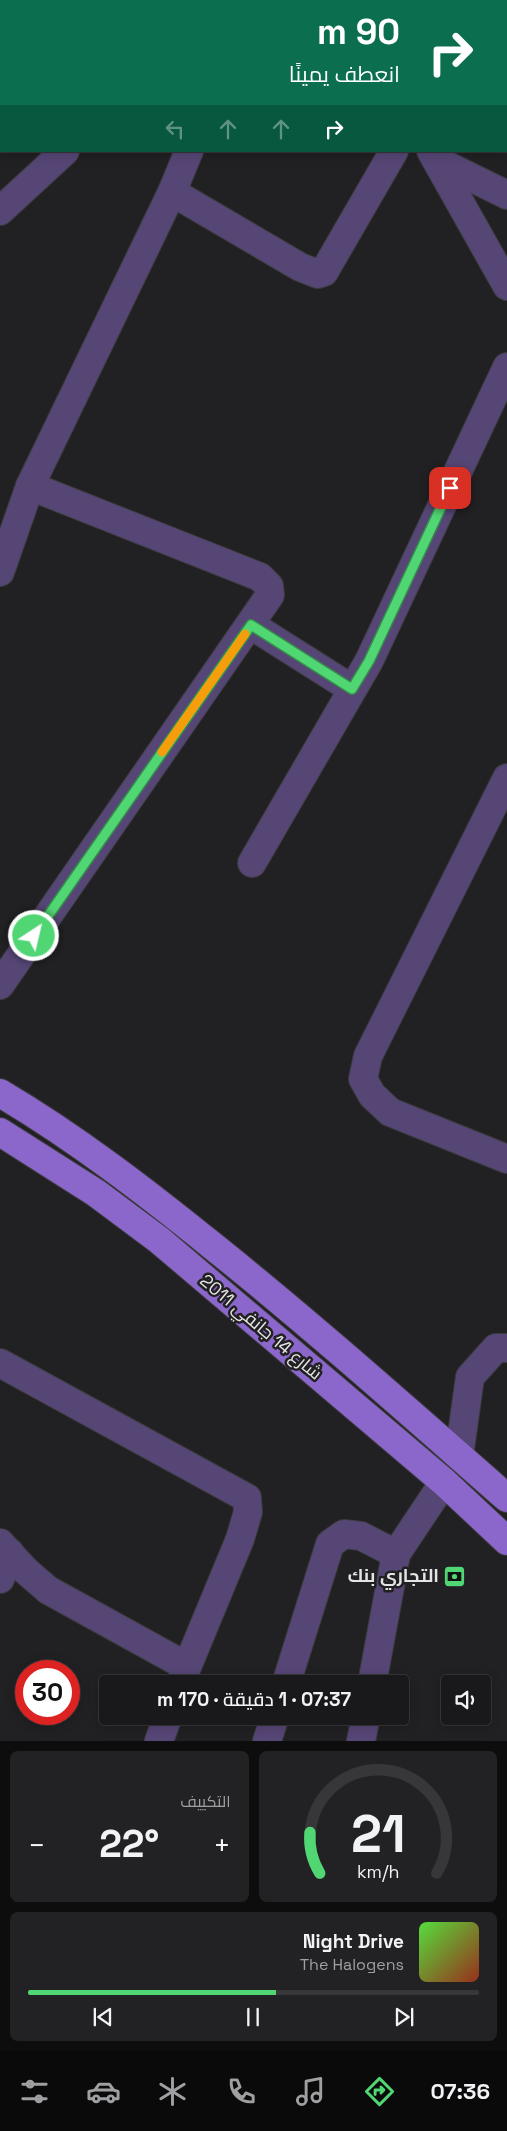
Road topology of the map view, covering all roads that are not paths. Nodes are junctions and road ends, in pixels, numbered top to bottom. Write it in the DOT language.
graph roads {
  1 [pos="64,152"];
  2 [pos="188,152"];
  3 [pos="393,152"];
  4 [pos="434,156"];
  5 [pos="172,192"];
  6 [pos="507,195"];
  7 [pos="0,211"];
  8 [pos="507,286"];
  9 [pos="507,367"];
  10 [pos="30,486"];
  11 [pos="0,572"];
  12 [pos="251,625"];
  13 [pos="352,689"];
  14 [pos="507,778"];
  15 [pos="252,863"];
  16 [pos="0,985"];
  17 [pos="0,1092"];
  18 [pos="0,1132"];
  19 [pos="507,1159"];
  20 [pos="507,1348"];
  21 [pos="0,1363"];
  22 [pos="459,1456"];
  23 [pos="444,1482"];
  24 [pos="507,1498"];
  25 [pos="507,1541"];
  26 [pos="5,1548"];
  27 [pos="396,1554"];
  28 [pos="0,1579"];
  29 [pos="183,1675"];
  30 [pos="289,1675"];
  31 [pos="374,1675"];
  32 [pos="165,1725"];
  33 [pos="272,1725"];
  34 [pos="364,1725"];
  35 [pos="160,1741"];
  36 [pos="267,1741"];
  37 [pos="361,1741"];
  1 -- 7 [label="street"];
  2 -- 5 [label="street"];
  3 -- 5 [label="street"];
  4 -- 6 [label="street"];
  4 -- 8 [label="street"];
  5 -- 10 [label="street"];
  9 -- 13 [label="street"];
  10 -- 11 [label="street"];
  10 -- 12 [label="street"];
  12 -- 13 [label="street"];
  12 -- 16 [label="street"];
  13 -- 15 [label="street"];
  14 -- 19 [label="street"];
  17 -- 22 [label="main road, شارع 14 جانفي 2011"];
  18 -- 23 [label="main road, شارع 14 جانفي 2011"];
  20 -- 22 [label="street"];
  21 -- 29 [label="street"];
  22 -- 24 [label="main road, شارع 14 جانفي 2011"];
  23 -- 25 [label="main road, شارع 14 جانفي 2011"];
  23 -- 27 [label="street"];
  26 -- 28 [label="street"];
  26 -- 29 [label="street"];
  27 -- 30 [label="street"];
  27 -- 31 [label="street"];
  32 -- 35 [label="street"];
  33 -- 36 [label="street"];
  34 -- 37 [label="street"];
}
